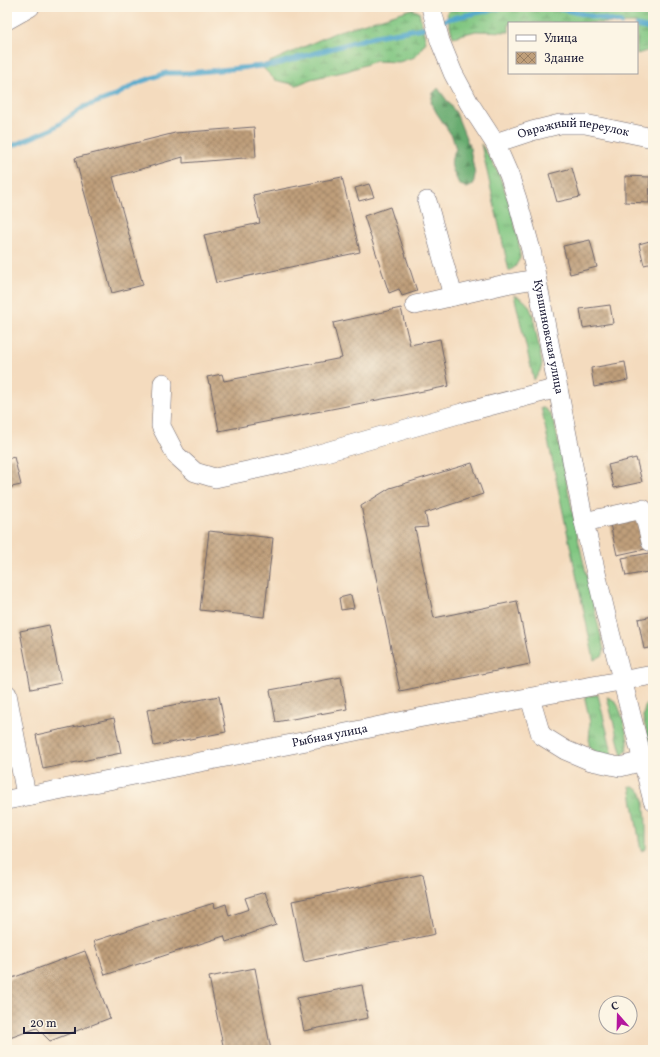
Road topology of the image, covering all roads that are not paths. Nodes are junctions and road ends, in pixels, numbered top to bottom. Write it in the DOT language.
graph roads {
  1 [pos="30,7"];
  2 [pos="431,7"];
  3 [pos="7,20"];
  4 [pos="653,138"];
  5 [pos="495,144"];
  6 [pos="427,201"];
  7 [pos="536,279"];
  8 [pos="453,296"];
  9 [pos="415,305"];
  10 [pos="163,383"];
  11 [pos="558,388"];
  12 [pos="584,522"];
  13 [pos="651,542"];
  14 [pos="653,675"];
  15 [pos="623,681"];
  16 [pos="7,694"];
  17 [pos="530,698"];
  18 [pos="643,761"];
  19 [pos="26,795"];
  20 [pos="7,800"];
  21 [pos="653,800"];
  1 -- 3 [label="street"];
  2 -- 5 [label="street, Кувшиновская улица"];
  4 -- 5 [label="street, Овражный переулок"];
  5 -- 7 [label="street, Кувшиновская улица"];
  6 -- 8 [label="street"];
  7 -- 8 [label="street"];
  7 -- 11 [label="street, Кувшиновская улица"];
  8 -- 9 [label="street"];
  10 -- 11 [label="street"];
  11 -- 12 [label="street, Кувшиновская улица"];
  12 -- 13 [label="street"];
  12 -- 15 [label="street, Кувшиновская улица"];
  14 -- 15 [label="street, Рыбная улица"];
  15 -- 17 [label="street, Рыбная улица"];
  15 -- 18 [label="street, Кувшиновская улица"];
  16 -- 19 [label="street"];
  17 -- 18 [label="street"];
  17 -- 19 [label="street, Рыбная улица"];
  18 -- 21 [label="street, Кувшиновская улица"];
  19 -- 20 [label="street, Рыбная улица"];
}
